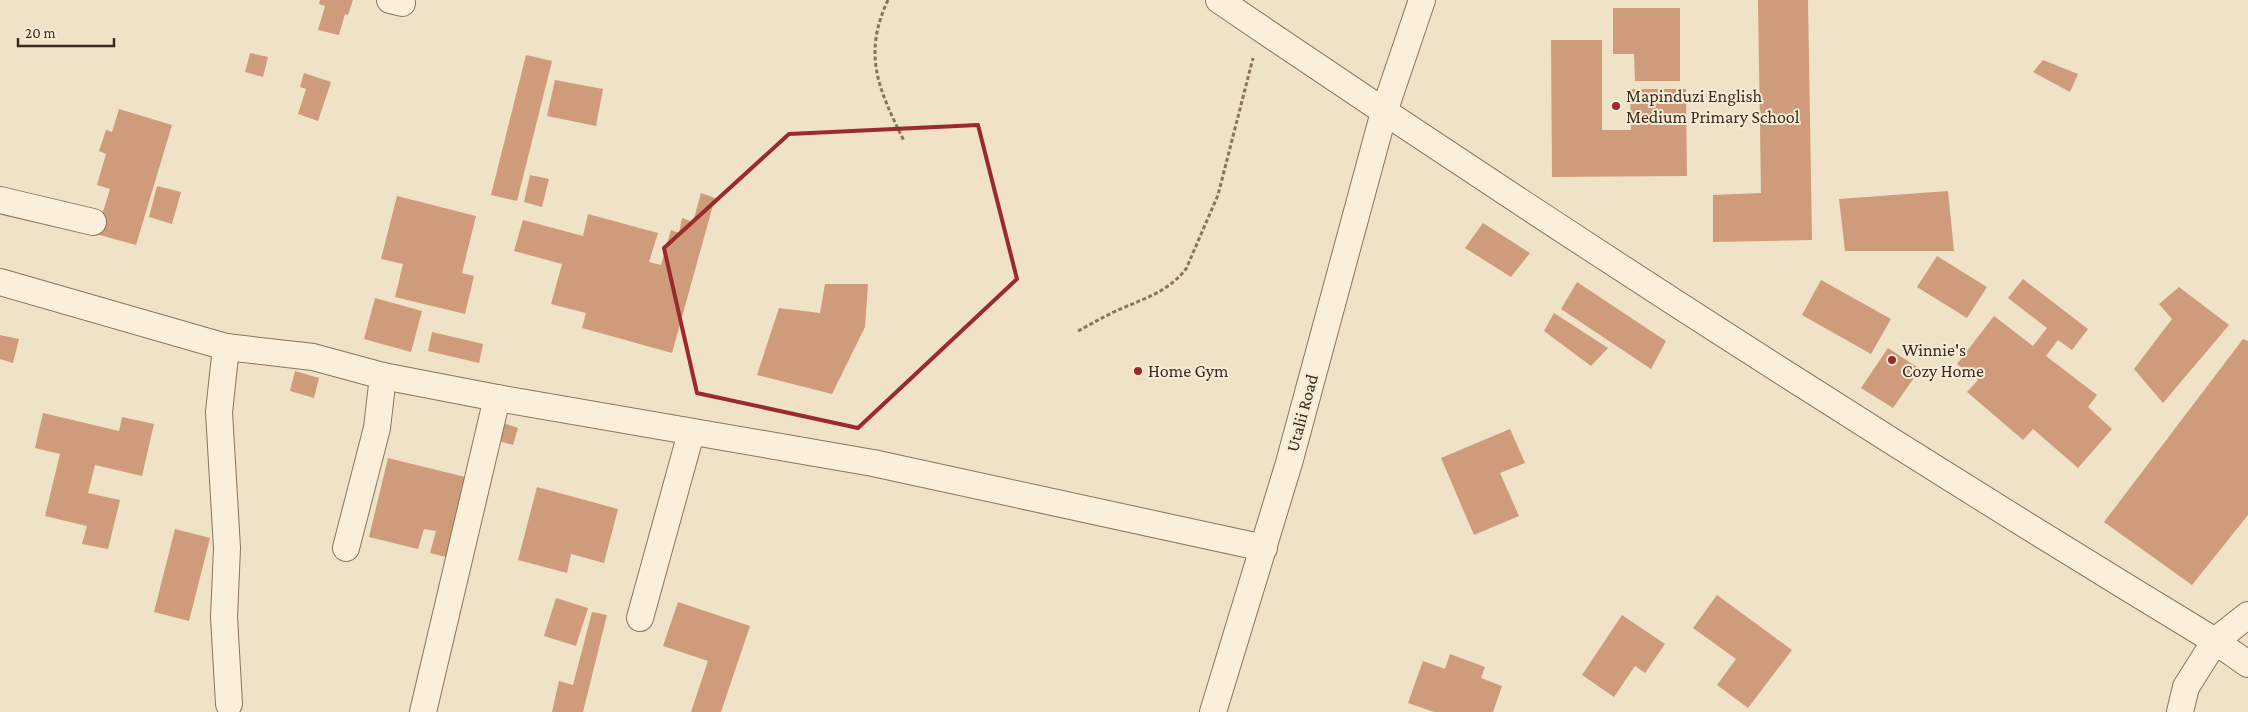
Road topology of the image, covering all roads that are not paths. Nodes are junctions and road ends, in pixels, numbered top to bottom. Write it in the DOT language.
graph roads {
  1 [pos="1218,0"];
  2 [pos="1422,0"];
  3 [pos="1384,112"];
  4 [pos="0,200"];
  5 [pos="93,222"];
  6 [pos="0,282"];
  7 [pos="226,347"];
  8 [pos="383,376"];
  9 [pos="496,398"];
  10 [pos="691,433"];
  11 [pos="346,548"];
  12 [pos="1264,548"];
  13 [pos="2248,615"];
  14 [pos="640,618"];
  15 [pos="2215,641"];
  16 [pos="2248,664"];
  17 [pos="229,704"];
  18 [pos="423,712"];
  19 [pos="1213,712"];
  20 [pos="2180,712"];
  1 -- 3 [label="street"];
  2 -- 3 [label="street, Utalii Road"];
  3 -- 12 [label="street, Utalii Road"];
  3 -- 15 [label="street"];
  4 -- 5 [label="street"];
  6 -- 7 [label="street"];
  7 -- 8 [label="street"];
  7 -- 17 [label="street"];
  8 -- 9 [label="street"];
  8 -- 11 [label="street"];
  9 -- 10 [label="street"];
  9 -- 18 [label="street"];
  10 -- 12 [label="street"];
  10 -- 14 [label="street"];
  12 -- 19 [label="street, Utalii Road"];
  13 -- 15 [label="street"];
  15 -- 16 [label="street"];
  15 -- 20 [label="street"];
}
